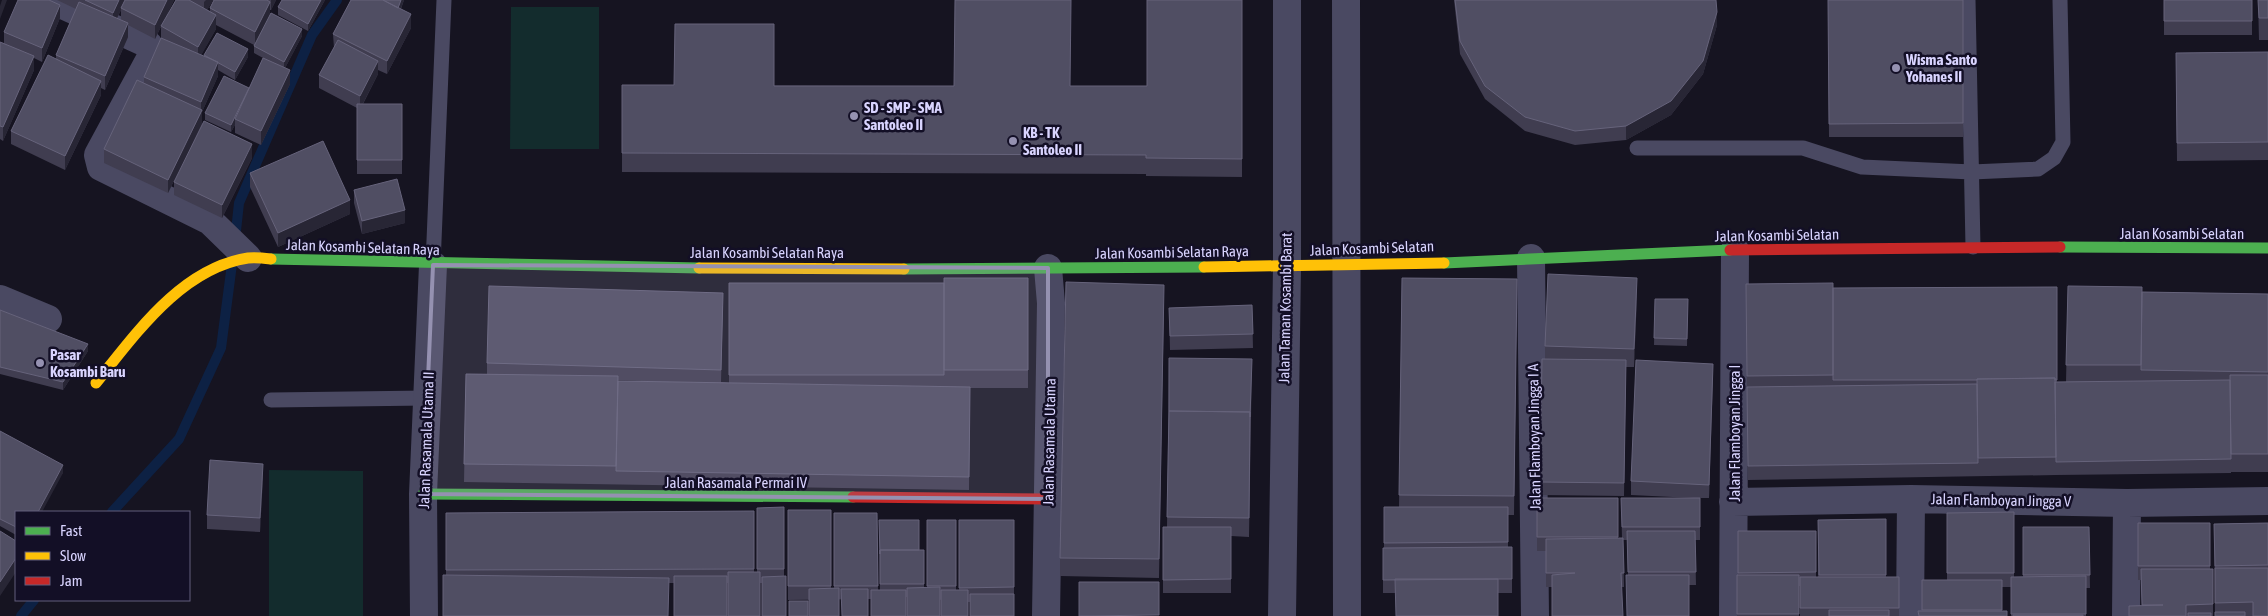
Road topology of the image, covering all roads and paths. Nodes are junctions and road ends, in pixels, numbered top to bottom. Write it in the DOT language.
graph roads {
  1 [pos="55,0"];
  2 [pos="444,0"];
  3 [pos="1287,0"];
  4 [pos="1346,0"];
  5 [pos="1968,0"];
  6 [pos="2060,0"];
  7 [pos="1637,148"];
  8 [pos="1972,172"];
  9 [pos="1973,246"];
  10 [pos="2268,248"];
  11 [pos="1735,250"];
  12 [pos="248,258"];
  13 [pos="1531,258"];
  14 [pos="433,265"];
  15 [pos="1290,266"];
  16 [pos="1048,268"];
  17 [pos="1345,272"];
  18 [pos="0,300"];
  19 [pos="48,319"];
  20 [pos="96,383"];
  21 [pos="427,398"];
  22 [pos="272,400"];
  23 [pos="424,494"];
  24 [pos="1048,499"];
  25 [pos="1911,499"];
  26 [pos="2268,501"];
  27 [pos="1733,502"];
  28 [pos="2127,503"];
  29 [pos="424,616"];
  30 [pos="1046,616"];
  31 [pos="1282,616"];
  32 [pos="1346,616"];
  33 [pos="1535,616"];
  34 [pos="1733,616"];
  35 [pos="1910,616"];
  36 [pos="2126,616"];
  1 -- 12 [label="street"];
  2 -- 14 [label="lane"];
  3 -- 15 [label="street, Jalan Taman Kosambi Barat"];
  4 -- 17 [label="street"];
  5 -- 8 [label="lane"];
  6 -- 8 [label="lane"];
  7 -- 8 [label="lane"];
  8 -- 9 [label="lane"];
  9 -- 10 [label="street, Jalan Kosambi Selatan"];
  9 -- 11 [label="street, Jalan Kosambi Selatan"];
  11 -- 13 [label="street, Jalan Kosambi Selatan"];
  11 -- 27 [label="street, Jalan Flamboyan Jingga I"];
  12 -- 14 [label="street, Jalan Kosambi Selatan Raya"];
  12 -- 20 [label="street, Jalan Kosambi Selatan Raya"];
  13 -- 17 [label="street, Jalan Kosambi Selatan"];
  13 -- 33 [label="street, Jalan Flamboyan Jingga I A"];
  14 -- 16 [label="street, Jalan Kosambi Selatan Raya"];
  14 -- 21 [label="street, Jalan Rasamala Utama II"];
  15 -- 16 [label="street, Jalan Kosambi Selatan Raya"];
  15 -- 17 [label="street, Jalan Kosambi Selatan"];
  15 -- 31 [label="street, Jalan Taman Kosambi Barat"];
  16 -- 24 [label="street, Jalan Rasamala Utama"];
  17 -- 32 [label="street"];
  18 -- 19 [label="street"];
  21 -- 22 [label="lane"];
  21 -- 23 [label="street, Jalan Rasamala Utama II"];
  23 -- 24 [label="street, Jalan Rasamala Permai IV"];
  23 -- 29 [label="street, Jalan Rasamala Utama II"];
  24 -- 30 [label="street, Jalan Rasamala Utama"];
  25 -- 27 [label="street, Jalan Flamboyan Jingga V"];
  25 -- 28 [label="street, Jalan Flamboyan Jingga V"];
  25 -- 35 [label="street"];
  26 -- 28 [label="street, Jalan Flamboyan Jingga V"];
  27 -- 34 [label="street, Jalan Flamboyan Jingga I"];
  28 -- 36 [label="street"];
}
